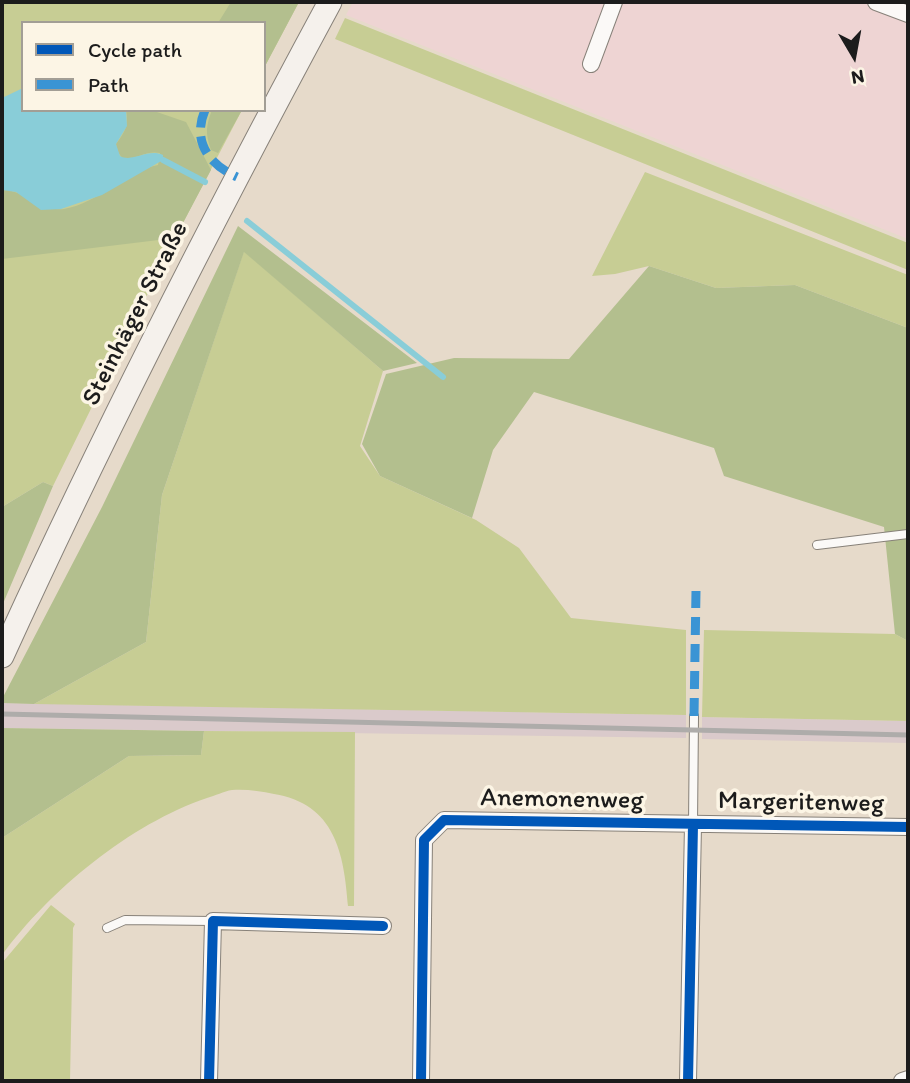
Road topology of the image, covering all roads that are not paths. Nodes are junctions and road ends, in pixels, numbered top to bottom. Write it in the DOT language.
graph roads {
  1 [pos="330,2"];
  2 [pos="614,2"];
  3 [pos="876,2"];
  4 [pos="908,14"];
  5 [pos="591,64"];
  6 [pos="908,534"];
  7 [pos="817,545"];
  8 [pos="2,656"];
  9 [pos="694,716"];
  10 [pos="693,825"];
  11 [pos="908,827"];
  12 [pos="213,921"];
  13 [pos="383,926"];
  14 [pos="107,928"];
  15 [pos="908,1079"];
  16 [pos="209,1081"];
  17 [pos="421,1081"];
  18 [pos="688,1081"];
  19 [pos="902,1081"];
  1 -- 8 [label="main road, Steinhäger Straße"];
  2 -- 5 [label="street"];
  3 -- 4 [label="street"];
  6 -- 7 [label="lane"];
  9 -- 10 [label="lane"];
  10 -- 11 [label="street, Margeritenweg"];
  10 -- 17 [label="street, Anemonenweg"];
  10 -- 18 [label="street"];
  12 -- 13 [label="street"];
  12 -- 14 [label="lane"];
  12 -- 16 [label="street"];
  15 -- 19 [label="street"];
}
